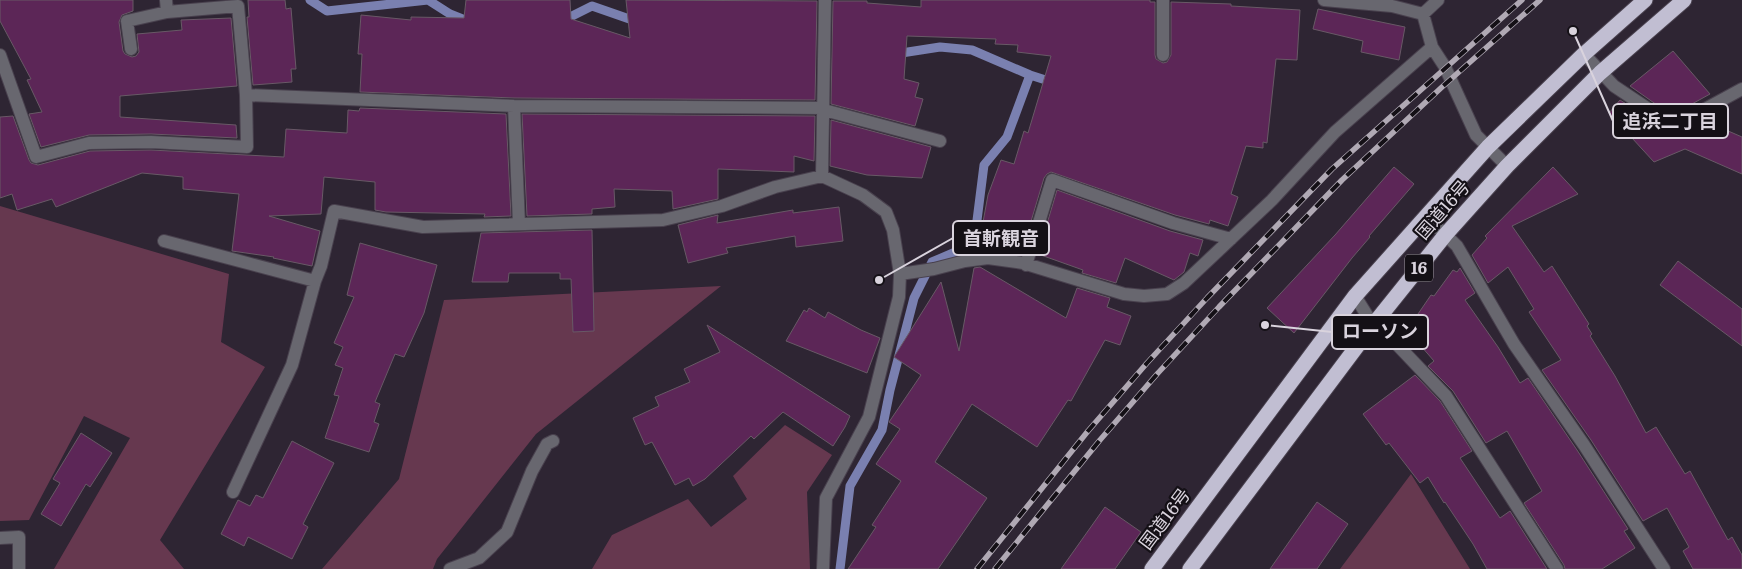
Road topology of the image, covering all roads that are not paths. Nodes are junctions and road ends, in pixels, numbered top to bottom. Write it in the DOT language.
graph roads {
  1 [pos="825,0"];
  2 [pos="1163,0"];
  3 [pos="1324,0"];
  4 [pos="1438,0"];
  5 [pos="1645,0"];
  6 [pos="1684,0"];
  7 [pos="167,6"];
  8 [pos="1423,14"];
  9 [pos="1432,47"];
  10 [pos="131,49"];
  11 [pos="1584,54"];
  12 [pos="0,55"];
  13 [pos="1163,55"];
  14 [pos="1600,73"];
  15 [pos="1742,89"];
  16 [pos="246,96"];
  17 [pos="514,106"];
  18 [pos="824,109"];
  19 [pos="940,140"];
  20 [pos="1488,147"];
  21 [pos="1507,166"];
  22 [pos="822,176"];
  23 [pos="1426,216"];
  24 [pos="519,224"];
  25 [pos="1446,234"];
  26 [pos="1231,239"];
  27 [pos="164,241"];
  28 [pos="1026,265"];
  29 [pos="900,274"];
  30 [pos="315,281"];
  31 [pos="1355,296"];
  32 [pos="1373,325"];
  33 [pos="553,441"];
  34 [pos="233,492"];
  35 [pos="0,538"];
  36 [pos="19,569"];
  37 [pos="450,569"];
  38 [pos="823,569"];
  39 [pos="1152,569"];
  40 [pos="1190,569"];
  41 [pos="1558,569"];
  42 [pos="1664,569"];
  1 -- 18 [label="street"];
  2 -- 13 [label="street"];
  3 -- 8 [label="street"];
  4 -- 8 [label="street"];
  5 -- 11 [label="highway, 国道16号 / 16"];
  6 -- 14 [label="highway, 国道16号 / 16"];
  7 -- 10 [label="street"];
  7 -- 16 [label="street"];
  8 -- 9 [label="street"];
  9 -- 20 [label="street"];
  9 -- 26 [label="street"];
  11 -- 14 [label="street"];
  11 -- 20 [label="highway, 国道16号 / 16"];
  12 -- 16 [label="street"];
  14 -- 15 [label="street"];
  14 -- 21 [label="highway, 国道16号 / 16"];
  16 -- 17 [label="street"];
  17 -- 18 [label="street"];
  17 -- 24 [label="street"];
  18 -- 19 [label="street"];
  18 -- 22 [label="street"];
  20 -- 21 [label="street"];
  20 -- 23 [label="highway, 国道16号 / 16"];
  21 -- 25 [label="highway, 国道16号 / 16"];
  22 -- 24 [label="street"];
  22 -- 29 [label="street"];
  23 -- 25 [label="street"];
  23 -- 31 [label="highway, 国道16号 / 16"];
  24 -- 30 [label="street"];
  25 -- 32 [label="highway, 国道16号 / 16"];
  25 -- 42 [label="street"];
  26 -- 28 [label="street"];
  26 -- 28 [label="street"];
  27 -- 30 [label="street"];
  28 -- 29 [label="street"];
  29 -- 38 [label="street"];
  30 -- 34 [label="street"];
  31 -- 32 [label="street"];
  31 -- 39 [label="highway, 国道16号 / 16"];
  32 -- 40 [label="highway, 国道16号 / 16"];
  32 -- 41 [label="street"];
  33 -- 37 [label="street"];
  35 -- 36 [label="street"];
}
